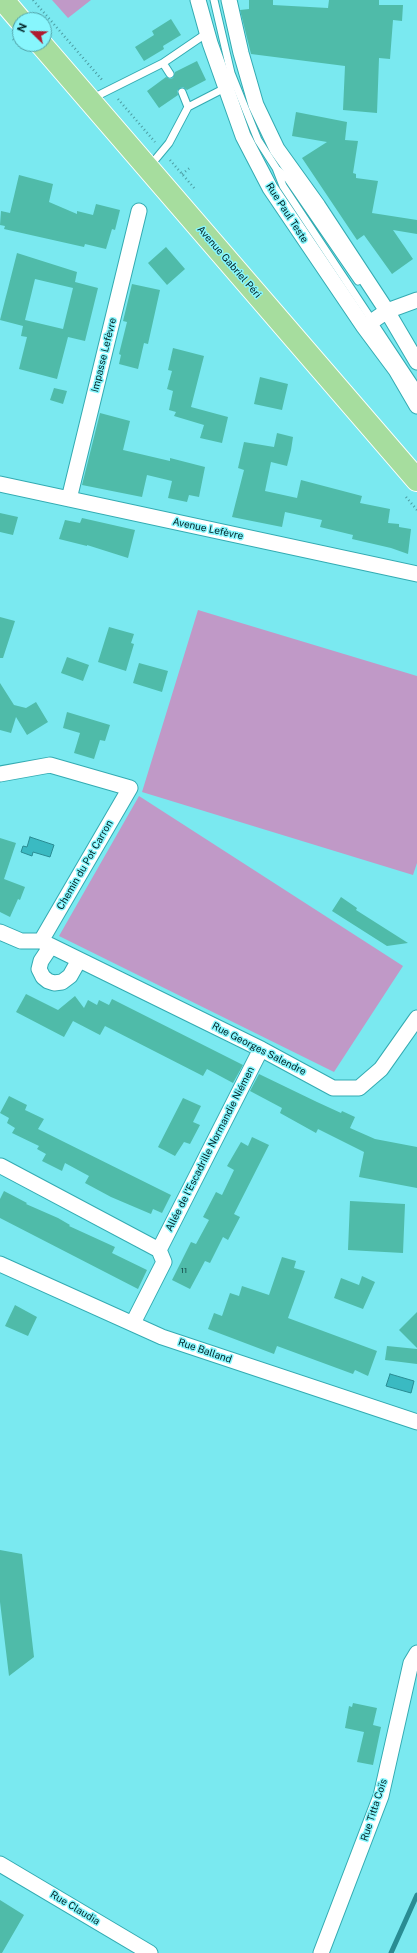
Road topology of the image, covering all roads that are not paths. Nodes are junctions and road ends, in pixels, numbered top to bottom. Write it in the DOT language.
graph roads {
  1 [pos="3,0"];
  2 [pos="198,0"];
  3 [pos="214,0"];
  4 [pos="229,0"];
  5 [pos="13,12"];
  6 [pos="207,33"];
  7 [pos="48,52"];
  8 [pos="164,62"];
  9 [pos="170,74"];
  10 [pos="225,88"];
  11 [pos="182,92"];
  12 [pos="89,100"];
  13 [pos="188,107"];
  14 [pos="276,168"];
  15 [pos="148,169"];
  16 [pos="139,211"];
  17 [pos="417,300"];
  18 [pos="387,311"];
  19 [pos="368,324"];
  20 [pos="417,362"];
  21 [pos="417,388"];
  22 [pos="417,406"];
  23 [pos="417,480"];
  24 [pos="0,484"];
  25 [pos="69,499"];
  26 [pos="417,574"];
  27 [pos="0,774"];
  28 [pos="0,932"];
  29 [pos="46,943"];
  30 [pos="79,960"];
  31 [pos="417,1018"];
  32 [pos="261,1049"];
  33 [pos="0,1162"];
  34 [pos="159,1250"];
  35 [pos="0,1264"];
  36 [pos="133,1323"];
  37 [pos="417,1422"];
  38 [pos="415,1660"];
  39 [pos="0,1864"];
  40 [pos="150,1953"];
  41 [pos="322,1953"];
  1 -- 5 [label="main road"];
  2 -- 6 [label="street, Rue Paul Teste"];
  3 -- 14 [label="lane"];
  4 -- 18 [label="street, Rue Paul Teste"];
  6 -- 8 [label="lane"];
  6 -- 10 [label="street, Rue Paul Teste"];
  7 -- 12 [label="main road, Avenue Gabriel Péri"];
  8 -- 9 [label="lane"];
  8 -- 12 [label="lane"];
  10 -- 13 [label="lane"];
  10 -- 19 [label="street, Rue Paul Teste"];
  11 -- 13 [label="lane"];
  12 -- 15 [label="main road, Avenue Gabriel Péri"];
  13 -- 15 [label="lane"];
  14 -- 18 [label="lane, Rue Paul Teste"];
  14 -- 19 [label="lane, Rue Paul Teste"];
  15 -- 23 [label="main road, Avenue Gabriel Péri"];
  16 -- 25 [label="street, Impasse Lefèvre"];
  17 -- 18 [label="street"];
  18 -- 19 [label="street"];
  18 -- 20 [label="street, Rue Paul Teste"];
  19 -- 21 [label="lane, Rue Paul Teste"];
  19 -- 22 [label="street, Rue Paul Teste"];
  24 -- 25 [label="street, Avenue Lefèvre"];
  25 -- 26 [label="street, Avenue Lefèvre"];
  27 -- 29 [label="street, Chemin du Pot Carron"];
  28 -- 29 [label="street"];
  29 -- 30 [label="street, Rue Georges Salendre"];
  29 -- 30 [label="street"];
  30 -- 32 [label="street, Rue Georges Salendre"];
  31 -- 32 [label="street, Rue Georges Salendre"];
  32 -- 34 [label="street, Allée de l'Escadrille Normandie Niémen"];
  33 -- 34 [label="street"];
  34 -- 36 [label="street"];
  35 -- 36 [label="street, Rue Balland"];
  36 -- 37 [label="street, Rue Balland"];
  38 -- 41 [label="street, Rue Titta Coïs"];
  39 -- 40 [label="street, Rue Claudia"];
}
